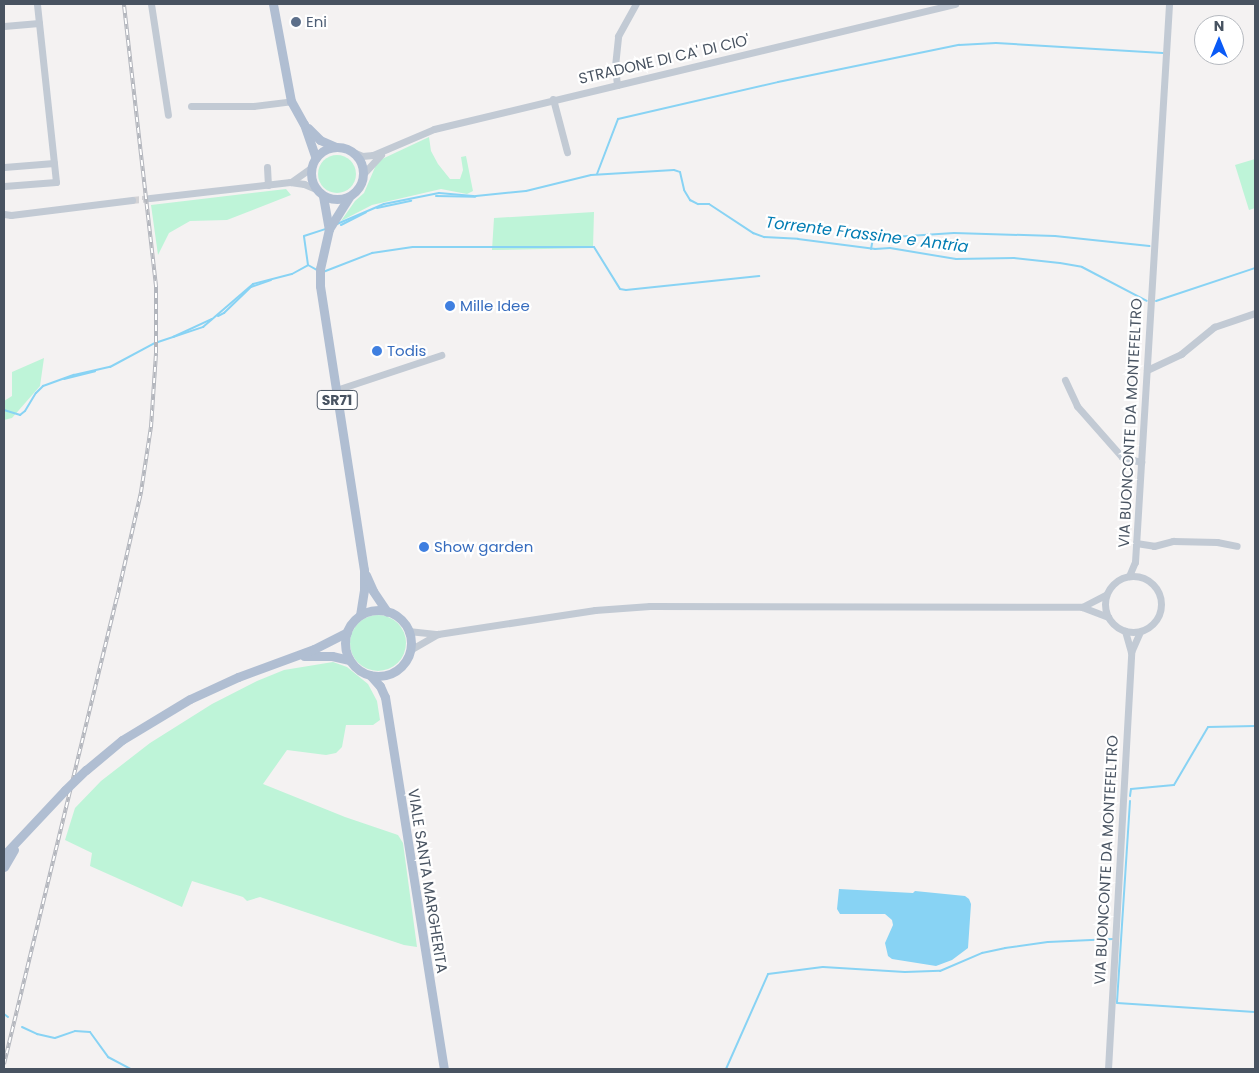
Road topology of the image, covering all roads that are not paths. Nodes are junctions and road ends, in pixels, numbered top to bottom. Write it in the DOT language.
graph roads {
  1 [pos="37,4"];
  2 [pos="151,4"];
  3 [pos="269,4"];
  4 [pos="274,4"];
  5 [pos="636,4"];
  6 [pos="955,4"];
  7 [pos="1168,4"];
  8 [pos="276,19"];
  9 [pos="39,23"];
  10 [pos="4,26"];
  11 [pos="618,85"];
  12 [pos="553,99"];
  13 [pos="290,101"];
  14 [pos="191,106"];
  15 [pos="168,115"];
  16 [pos="304,124"];
  17 [pos="336,147"];
  18 [pos="353,152"];
  19 [pos="567,152"];
  20 [pos="383,153"];
  21 [pos="316,158"];
  22 [pos="54,163"];
  23 [pos="4,167"];
  24 [pos="267,167"];
  25 [pos="311,168"];
  26 [pos="364,173"];
  27 [pos="290,182"];
  28 [pos="268,185"];
  29 [pos="4,186"];
  30 [pos="320,192"];
  31 [pos="349,197"];
  32 [pos="150,198"];
  33 [pos="132,200"];
  34 [pos="4,214"];
  35 [pos="329,229"];
  36 [pos="1255,313"];
  37 [pos="441,355"];
  38 [pos="1147,370"];
  39 [pos="1065,380"];
  40 [pos="336,390"];
  41 [pos="1141,462"];
  42 [pos="1136,543"];
  43 [pos="1237,546"];
  44 [pos="1135,562"];
  45 [pos="364,570"];
  46 [pos="1129,576"];
  47 [pos="1140,576"];
  48 [pos="1106,595"];
  49 [pos="1082,607"];
  50 [pos="387,612"];
  51 [pos="360,615"];
  52 [pos="1108,617"];
  53 [pos="408,631"];
  54 [pos="1125,631"];
  55 [pos="347,632"];
  56 [pos="1140,632"];
  57 [pos="438,634"];
  58 [pos="410,650"];
  59 [pos="1131,652"];
  60 [pos="296,656"];
  61 [pos="350,660"];
  62 [pos="393,672"];
  63 [pos="370,675"];
  64 [pos="385,697"];
  65 [pos="28,828"];
  66 [pos="4,855"];
  67 [pos="4,866"];
  68 [pos="444,1069"];
  69 [pos="1108,1069"];
  1 -- 9 [label="street"];
  2 -- 15 [label="street"];
  3 -- 8 [label="street"];
  4 -- 8 [label="main road"];
  5 -- 11 [label="street"];
  6 -- 11 [label="street, STRADONE DI CA' DI CIO'"];
  7 -- 38 [label="street, VIA BUONCONTE DA MONTEFELTRO"];
  8 -- 13 [label="main road"];
  9 -- 10 [label="street"];
  9 -- 22 [label="street"];
  11 -- 12 [label="street, STRADONE DI CA' DI CIO'"];
  12 -- 19 [label="street"];
  12 -- 20 [label="street, STRADONE DI CA' DI CIO'"];
  13 -- 14 [label="street"];
  13 -- 16 [label="main road"];
  16 -- 17 [label="main road"];
  16 -- 21 [label="main road"];
  17 -- 18 [label="main road"];
  17 -- 21 [label="main road"];
  18 -- 20 [label="street"];
  18 -- 26 [label="main road"];
  20 -- 26 [label="street"];
  21 -- 25 [label="main road"];
  22 -- 23 [label="street"];
  22 -- 29 [label="street"];
  24 -- 28 [label="street"];
  25 -- 27 [label="street"];
  25 -- 30 [label="main road, SR71"];
  26 -- 31 [label="main road, SR71"];
  27 -- 28 [label="street"];
  27 -- 30 [label="street"];
  28 -- 32 [label="street"];
  30 -- 31 [label="main road"];
  30 -- 35 [label="main road, SR71"];
  31 -- 35 [label="main road, SR71"];
  33 -- 34 [label="street"];
  35 -- 40 [label="main road, SR71"];
  36 -- 38 [label="street"];
  37 -- 40 [label="street"];
  38 -- 41 [label="street, VIA BUONCONTE DA MONTEFELTRO"];
  39 -- 41 [label="street"];
  40 -- 45 [label="main road, SR71"];
  41 -- 42 [label="street, VIA BUONCONTE DA MONTEFELTRO"];
  42 -- 43 [label="street"];
  42 -- 44 [label="street, VIA BUONCONTE DA MONTEFELTRO"];
  44 -- 46 [label="street"];
  44 -- 47 [label="street"];
  45 -- 50 [label="main road, SR71"];
  45 -- 51 [label="main road, SR71"];
  46 -- 47 [label="street"];
  46 -- 48 [label="street"];
  47 -- 56 [label="street"];
  48 -- 49 [label="street"];
  48 -- 52 [label="street"];
  49 -- 52 [label="street"];
  49 -- 57 [label="street"];
  50 -- 51 [label="main road"];
  50 -- 53 [label="main road, SR71"];
  51 -- 55 [label="main road, SR71"];
  52 -- 54 [label="street"];
  53 -- 57 [label="street"];
  53 -- 58 [label="main road"];
  54 -- 56 [label="street"];
  54 -- 59 [label="street"];
  55 -- 60 [label="main road"];
  55 -- 61 [label="main road"];
  56 -- 59 [label="street"];
  57 -- 58 [label="street"];
  58 -- 62 [label="main road"];
  59 -- 69 [label="street, VIA BUONCONTE DA MONTEFELTRO"];
  60 -- 61 [label="main road"];
  60 -- 65 [label="main road, bridge"];
  61 -- 63 [label="main road"];
  62 -- 63 [label="main road"];
  62 -- 64 [label="main road, VIALE SANTA MARGHERITA"];
  63 -- 64 [label="main road, VIALE SANTA MARGHERITA"];
  64 -- 68 [label="main road, VIALE SANTA MARGHERITA"];
  65 -- 66 [label="main road"];
  65 -- 67 [label="main road"];
}
